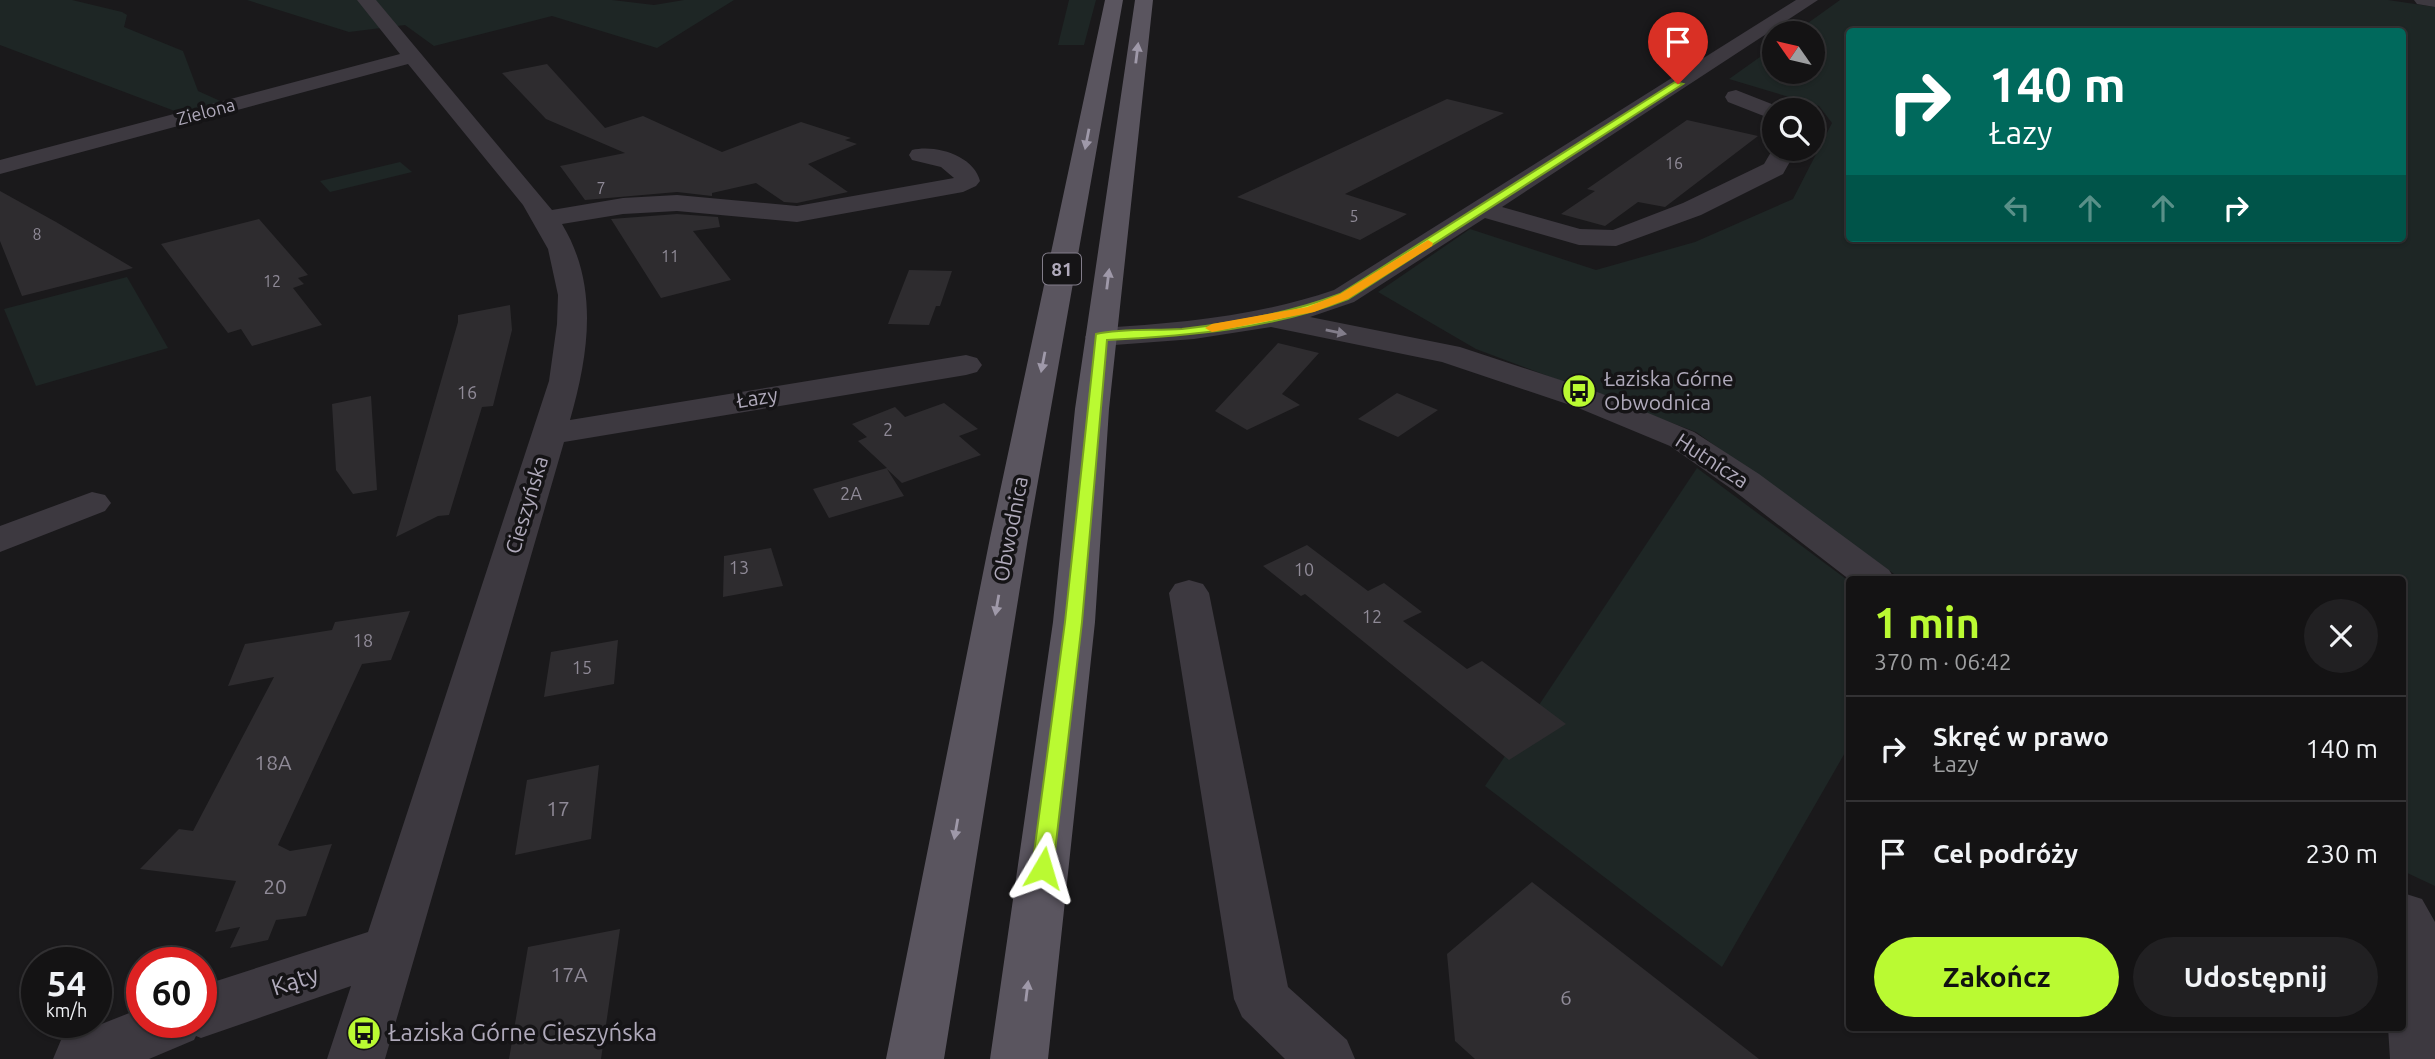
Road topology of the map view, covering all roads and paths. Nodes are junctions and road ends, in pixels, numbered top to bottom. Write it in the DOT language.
graph roads {
  1 [pos="366,0"];
  2 [pos="1114,0"];
  3 [pos="1144,0"];
  4 [pos="1810,0"];
  5 [pos="2423,0"];
  6 [pos="2435,2"];
  7 [pos="412,57"];
  8 [pos="1736,97"];
  9 [pos="1762,108"];
  10 [pos="921,155"];
  11 [pos="1778,161"];
  12 [pos="0,167"];
  13 [pos="1482,209"];
  14 [pos="545,219"];
  15 [pos="1344,296"];
  16 [pos="1269,318"];
  17 [pos="1101,337"];
  18 [pos="1449,354"];
  19 [pos="966,365"];
  20 [pos="548,433"];
  21 [pos="92,503"];
  22 [pos="0,540"];
  23 [pos="1871,576"];
  24 [pos="1189,593"];
  25 [pos="2406,920"];
  26 [pos="389,950"];
  27 [pos="217,1007"];
  28 [pos="134,1038"];
  29 [pos="82,1059"];
  30 [pos="356,1059"];
  31 [pos="915,1059"];
  32 [pos="1018,1059"];
  33 [pos="1326,1059"];
  34 [pos="2419,1059"];
  1 -- 7 [label="street, Cieszyńska"];
  2 -- 31 [label="main road, Obwodnica / 81, one-way"];
  17 -- 3 [label="main road, 81, one-way"];
  4 -- 13 [label="street"];
  5 -- 6 [label="street"];
  7 -- 12 [label="street, Zielona"];
  7 -- 14 [label="street, Cieszyńska"];
  8 -- 9 [label="street"];
  10 -- 14 [label="street"];
  11 -- 13 [label="street"];
  13 -- 15 [label="street"];
  14 -- 20 [label="street, Cieszyńska"];
  15 -- 16 [label="street"];
  15 -- 18 [label="street"];
  16 -- 17 [label="street"];
  16 -- 18 [label="street, one-way"];
  32 -- 17 [label="main road, 81, one-way"];
  18 -- 23 [label="street, Hutnicza"];
  19 -- 20 [label="street, Łazy"];
  20 -- 26 [label="street, Cieszyńska"];
  21 -- 22 [label="street"];
  24 -- 33 [label="street"];
  25 -- 34 [label="street"];
  26 -- 27 [label="street, Kąty"];
  26 -- 30 [label="street, Cieszyńska"];
  28 -- 29 [label="street"];
}
